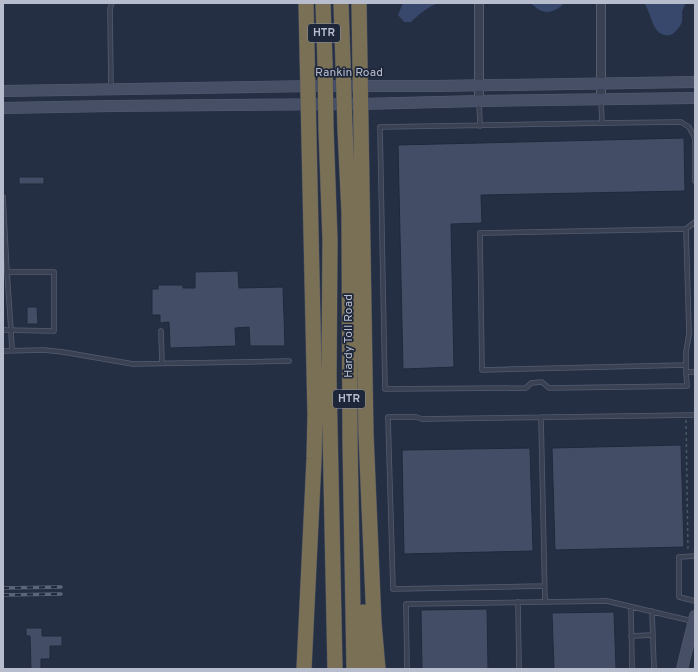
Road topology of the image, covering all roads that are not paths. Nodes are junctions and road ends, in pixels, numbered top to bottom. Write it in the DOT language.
graph roads {
  1 [pos="112,3"];
  2 [pos="306,3"];
  3 [pos="323,3"];
  4 [pos="341,3"];
  5 [pos="360,3"];
  6 [pos="478,3"];
  7 [pos="601,3"];
  8 [pos="695,82"];
  9 [pos="601,83"];
  10 [pos="479,85"];
  11 [pos="308,86"];
  12 [pos="360,87"];
  13 [pos="110,90"];
  14 [pos="3,91"];
  15 [pos="695,98"];
  16 [pos="601,99"];
  17 [pos="479,101"];
  18 [pos="308,104"];
  19 [pos="361,104"];
  20 [pos="110,106"];
  21 [pos="3,108"];
  22 [pos="602,123"];
  23 [pos="480,126"];
  24 [pos="695,181"];
  25 [pos="3,197"];
  26 [pos="695,222"];
  27 [pos="686,230"];
  28 [pos="7,272"];
  29 [pos="3,330"];
  30 [pos="11,330"];
  31 [pos="160,331"];
  32 [pos="3,351"];
  33 [pos="12,351"];
  34 [pos="289,361"];
  35 [pos="162,363"];
  36 [pos="686,366"];
  37 [pos="686,372"];
  38 [pos="695,372"];
  39 [pos="329,379"];
  40 [pos="695,415"];
  41 [pos="541,417"];
  42 [pos="350,440"];
  43 [pos="695,556"];
  44 [pos="544,586"];
  45 [pos="695,601"];
  46 [pos="518,602"];
  47 [pos="545,602"];
  48 [pos="630,606"];
  49 [pos="652,612"];
  50 [pos="695,619"];
  51 [pos="653,635"];
  52 [pos="631,636"];
  53 [pos="304,669"];
  54 [pos="314,669"];
  55 [pos="335,669"];
  56 [pos="354,669"];
  57 [pos="366,669"];
  58 [pos="378,669"];
  59 [pos="408,669"];
  60 [pos="519,669"];
  61 [pos="632,669"];
  62 [pos="654,669"];
  63 [pos="682,669"];
  1 -- 13 [label="lane"];
  2 -- 11 [label="highway"];
  3 -- 39 [label="highway, Hardy Toll Road / HTR, bridge"];
  4 -- 42 [label="highway, Hardy Toll Road / HTR, bridge"];
  5 -- 12 [label="highway"];
  6 -- 10 [label="street"];
  7 -- 9 [label="street"];
  8 -- 9 [label="main road, Rankin Road"];
  9 -- 10 [label="main road, Rankin Road"];
  9 -- 16 [label="street"];
  10 -- 12 [label="main road, Rankin Road"];
  10 -- 17 [label="street"];
  11 -- 12 [label="main road, Rankin Road"];
  11 -- 13 [label="main road, Rankin Road"];
  11 -- 18 [label="highway"];
  12 -- 19 [label="highway"];
  13 -- 14 [label="main road, Rankin Road"];
  13 -- 20 [label="main road"];
  15 -- 16 [label="main road"];
  16 -- 17 [label="main road"];
  16 -- 22 [label="lane"];
  17 -- 19 [label="main road"];
  17 -- 23 [label="lane"];
  18 -- 19 [label="main road"];
  18 -- 20 [label="main road"];
  18 -- 53 [label="highway"];
  19 -- 58 [label="highway"];
  20 -- 21 [label="main road"];
  22 -- 23 [label="lane"];
  22 -- 24 [label="lane"];
  23 -- 37 [label="lane"];
  25 -- 28 [label="lane"];
  26 -- 27 [label="lane"];
  27 -- 36 [label="lane"];
  27 -- 36 [label="lane"];
  28 -- 30 [label="lane"];
  28 -- 30 [label="lane"];
  29 -- 30 [label="lane"];
  30 -- 33 [label="lane"];
  31 -- 35 [label="lane"];
  32 -- 33 [label="lane"];
  33 -- 35 [label="lane"];
  34 -- 35 [label="lane"];
  36 -- 37 [label="lane"];
  37 -- 38 [label="lane"];
  39 -- 54 [label="highway"];
  39 -- 55 [label="highway, Hardy Toll Road / HTR"];
  40 -- 41 [label="lane"];
  41 -- 44 [label="lane"];
  41 -- 44 [label="lane"];
  42 -- 56 [label="highway, Hardy Toll Road / HTR"];
  42 -- 57 [label="highway"];
  43 -- 45 [label="lane"];
  44 -- 47 [label="lane"];
  46 -- 47 [label="lane"];
  46 -- 59 [label="lane"];
  46 -- 60 [label="lane"];
  47 -- 48 [label="lane"];
  48 -- 49 [label="lane"];
  48 -- 52 [label="lane"];
  49 -- 50 [label="lane"];
  49 -- 51 [label="lane"];
  50 -- 63 [label="main road"];
  51 -- 52 [label="lane"];
  51 -- 62 [label="lane"];
  52 -- 61 [label="lane"];
}
